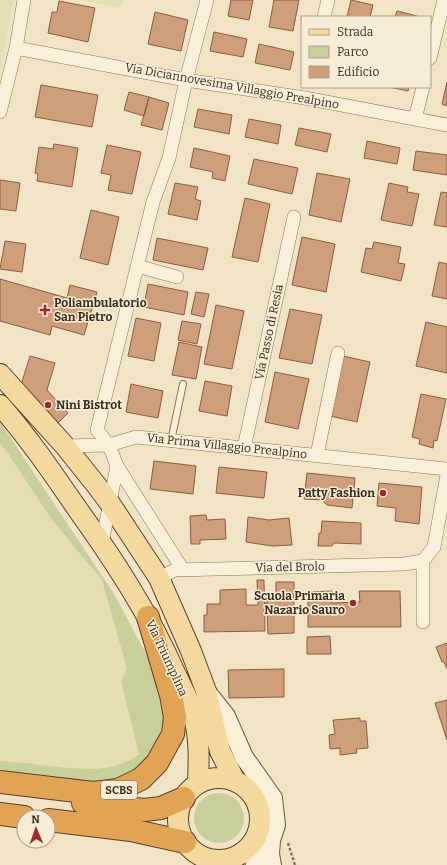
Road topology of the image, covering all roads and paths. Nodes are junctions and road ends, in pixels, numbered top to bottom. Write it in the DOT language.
graph roads {
  1 [pos="24,0"];
  2 [pos="206,0"];
  3 [pos="328,0"];
  4 [pos="444,0"];
  5 [pos="324,16"];
  6 [pos="16,48"];
  7 [pos="431,54"];
  8 [pos="186,80"];
  9 [pos="423,88"];
  10 [pos="306,93"];
  11 [pos="0,112"];
  12 [pos="415,119"];
  13 [pos="447,125"];
  14 [pos="294,217"];
  15 [pos="137,266"];
  16 [pos="177,278"];
  17 [pos="338,353"];
  18 [pos="0,374"];
  19 [pos="183,384"];
  20 [pos="0,405"];
  21 [pos="172,441"];
  22 [pos="109,445"];
  23 [pos="65,446"];
  24 [pos="244,448"];
  25 [pos="317,455"];
  26 [pos="117,466"];
  27 [pos="447,469"];
  28 [pos="447,475"];
  29 [pos="109,502"];
  30 [pos="102,543"];
  31 [pos="424,561"];
  32 [pos="183,570"];
  33 [pos="159,578"];
  34 [pos="148,617"];
  35 [pos="423,622"];
  36 [pos="206,691"];
  37 [pos="235,780"];
  38 [pos="0,782"];
  39 [pos="191,790"];
  40 [pos="0,794"];
  41 [pos="0,814"];
  42 [pos="16,816"];
  43 [pos="56,821"];
  44 [pos="185,842"];
  45 [pos="252,845"];
  46 [pos="213,862"];
  47 [pos="255,865"];
  48 [pos="272,865"];
  1 -- 6 [label="street"];
  2 -- 8 [label="street"];
  3 -- 5 [label="street"];
  4 -- 7 [label="street"];
  6 -- 8 [label="street, Via Diciannovesima Villaggio Prealpino"];
  6 -- 11 [label="street"];
  8 -- 10 [label="street, Via Diciannovesima Villaggio Prealpino"];
  8 -- 15 [label="street"];
  9 -- 12 [label="street"];
  10 -- 12 [label="street, Via Diciannovesima Villaggio Prealpino"];
  12 -- 13 [label="street, Via Diciannovesima Villaggio Prealpino"];
  14 -- 24 [label="street, Via Passo di Resia"];
  15 -- 16 [label="street"];
  15 -- 22 [label="street"];
  17 -- 25 [label="street, Via Prima Villaggio Prealpino"];
  18 -- 23 [label="main road, Via Triumplina"];
  19 -- 21 [label="lane"];
  20 -- 30 [label="main road, Via Triumplina"];
  21 -- 22 [label="street, Via Prima Villaggio Prealpino"];
  21 -- 24 [label="street, Via Prima Villaggio Prealpino"];
  22 -- 23 [label="street, Via Prima Villaggio Prealpino"];
  22 -- 26 [label="street"];
  23 -- 29 [label="main road, Via Triumplina"];
  24 -- 25 [label="street, Via Prima Villaggio Prealpino"];
  25 -- 27 [label="street, Via Prima Villaggio Prealpino"];
  26 -- 29 [label="street"];
  26 -- 32 [label="street"];
  28 -- 31 [label="street"];
  29 -- 30 [label="street"];
  29 -- 33 [label="main road, Via Triumplina"];
  30 -- 34 [label="main road, Via Triumplina"];
  31 -- 32 [label="street, Via del Brolo"];
  31 -- 35 [label="street"];
  32 -- 33 [label="street, Via del Brolo"];
  33 -- 36 [label="main road, Via Triumplina"];
  34 -- 38 [label="highway, SCBS"];
  34 -- 39 [label="main road, Via Triumplina"];
  36 -- 37 [label="main road, Via Triumplina"];
  36 -- 48 [label="main road, Via Triumplina"];
  37 -- 39 [label="main road"];
  37 -- 45 [label="main road, Via Triumplina"];
  39 -- 40 [label="highway, SCBS"];
  39 -- 44 [label="main road, Via Triumplina"];
  41 -- 42 [label="highway"];
  43 -- 44 [label="highway"];
  44 -- 46 [label="main road"];
  45 -- 46 [label="main road"];
  45 -- 47 [label="main road"];
}
